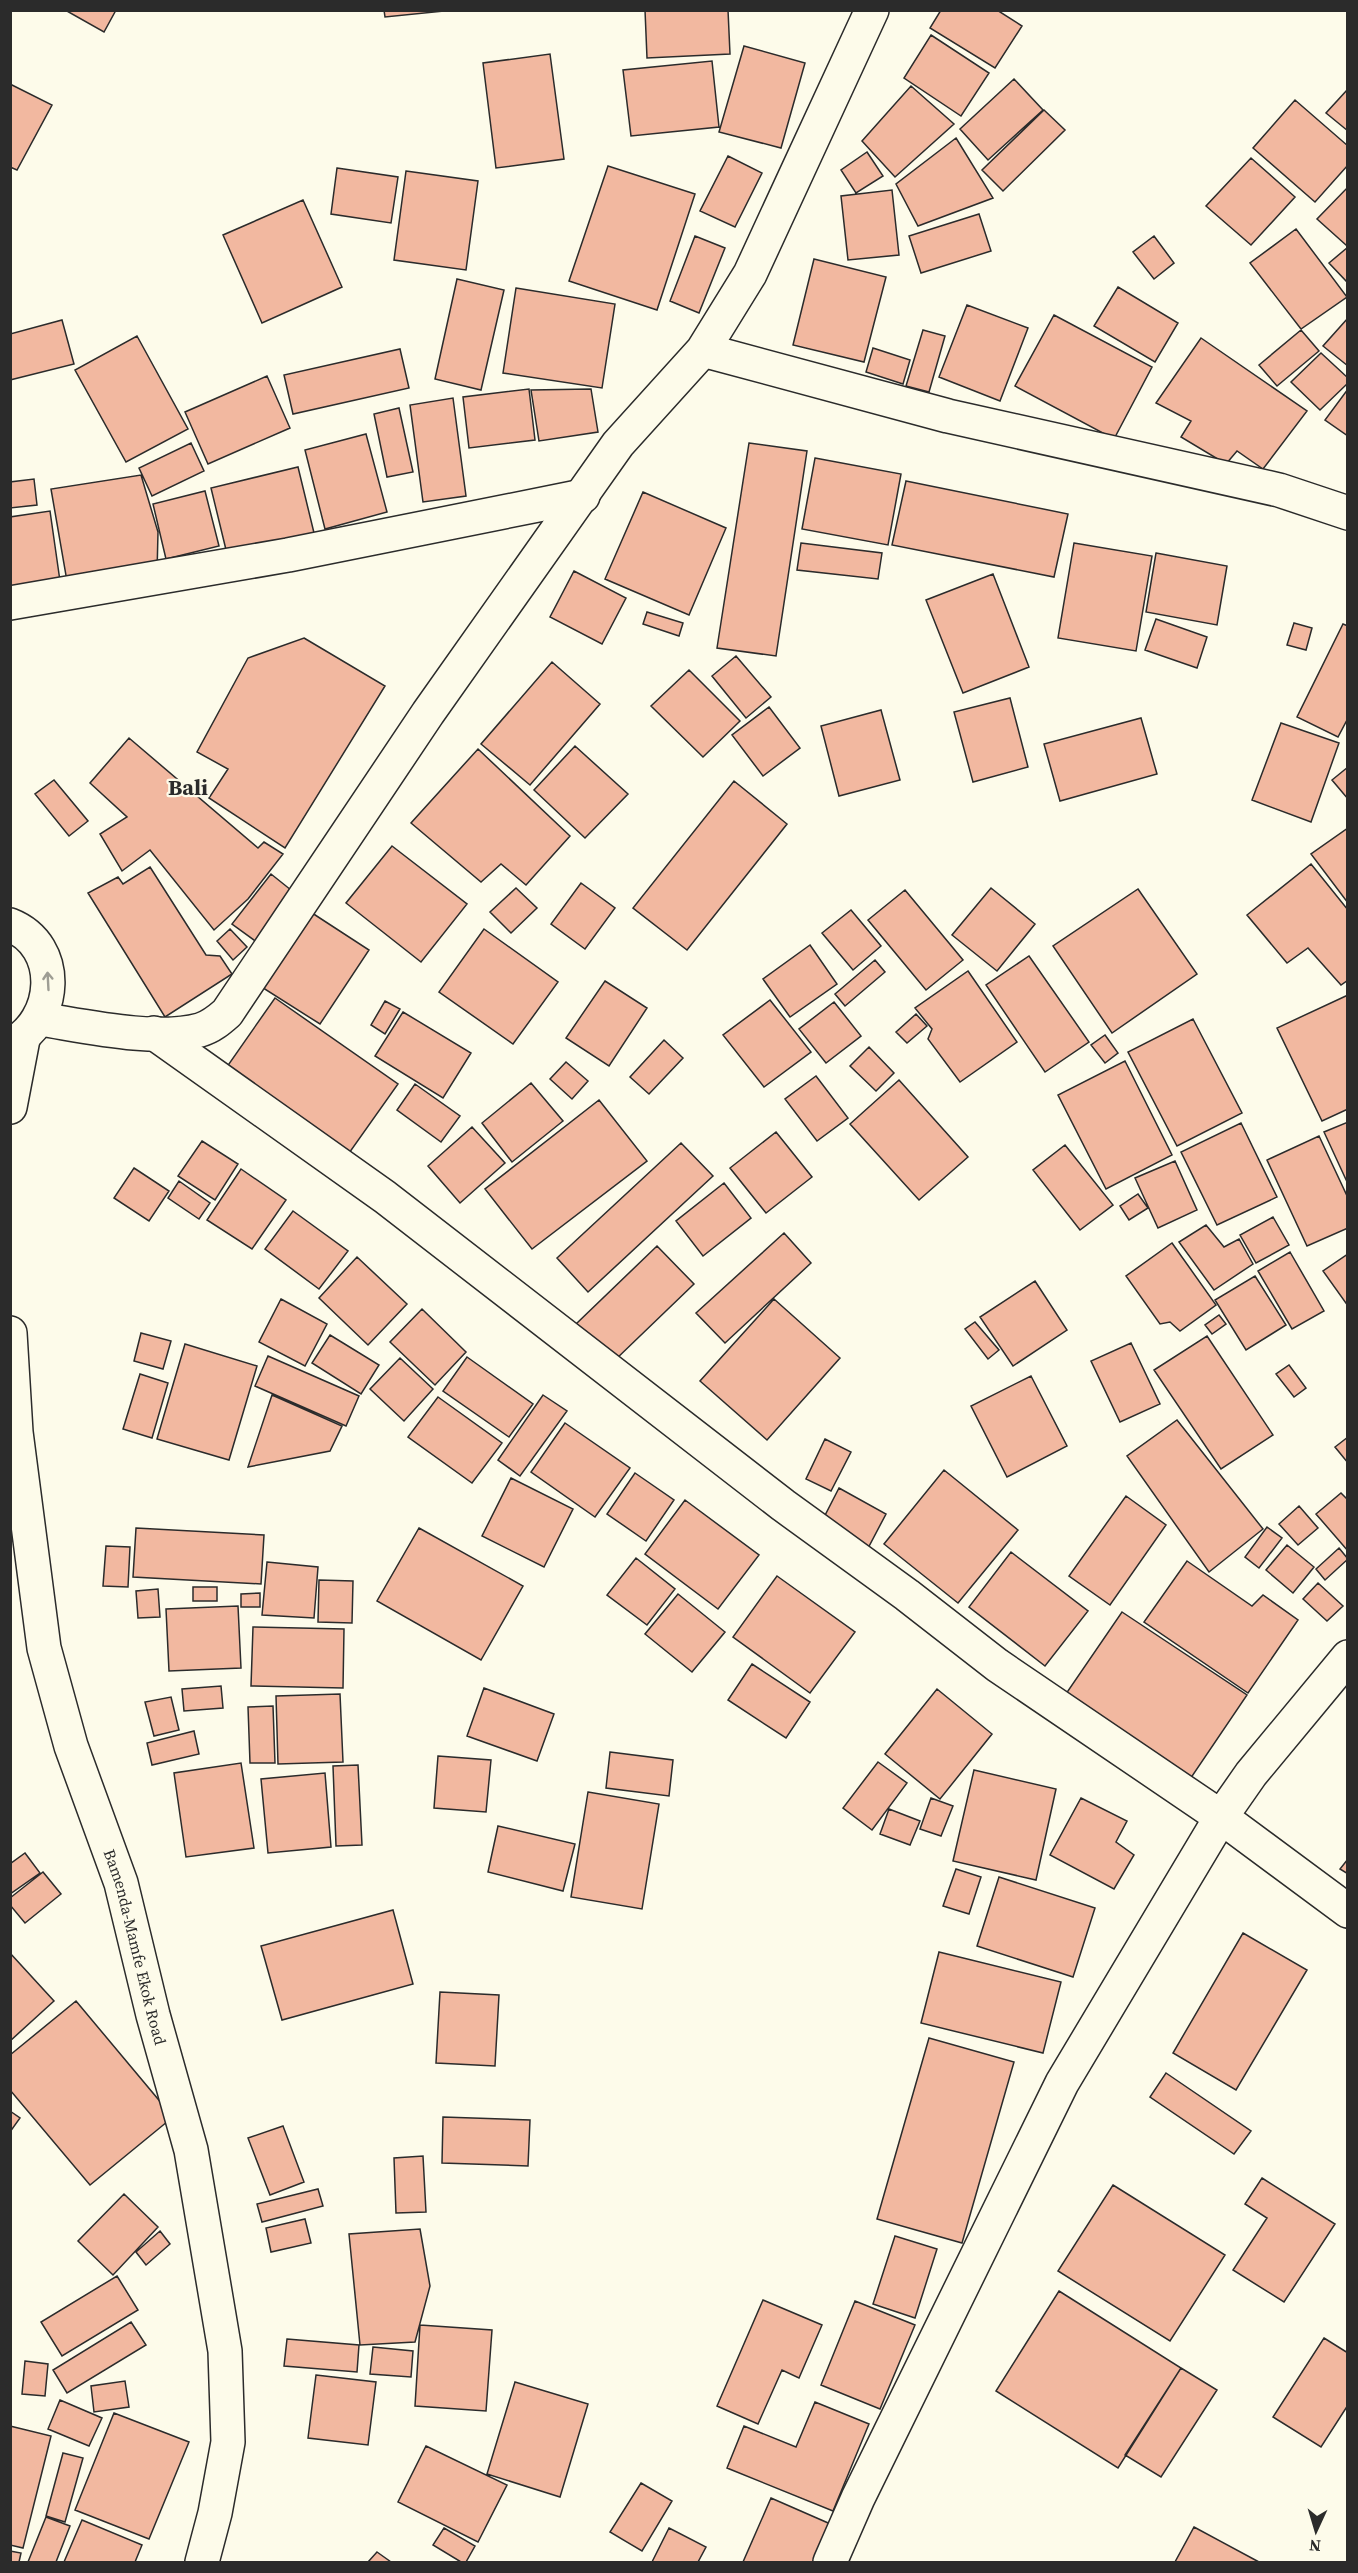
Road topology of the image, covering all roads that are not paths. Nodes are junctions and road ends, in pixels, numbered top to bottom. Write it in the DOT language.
graph roads {
  1 [pos="872,10"];
  2 [pos="703,350"];
  3 [pos="583,496"];
  4 [pos="1347,513"];
  5 [pos="10,603"];
  6 [pos="10,924"];
  7 [pos="24,1034"];
  8 [pos="154,1034"];
  9 [pos="10,1107"];
  10 [pos="11,1342"];
  11 [pos="1347,1656"];
  12 [pos="1221,1817"];
  13 [pos="1347,1911"];
  14 [pos="202,2562"];
  15 [pos="830,2562"];
  1 -- 2 [label="main road"];
  2 -- 3 [label="main road"];
  2 -- 4 [label="main road"];
  3 -- 5 [label="main road"];
  3 -- 8 [label="main road"];
  7 -- 6 [label="main road, one-way"];
  7 -- 8 [label="main road"];
  7 -- 9 [label="main road"];
  8 -- 12 [label="main road"];
  10 -- 14 [label="main road, Bamenda-Mamfe Ekok Road"];
  11 -- 12 [label="main road"];
  12 -- 13 [label="main road"];
  12 -- 15 [label="main road"];
}
